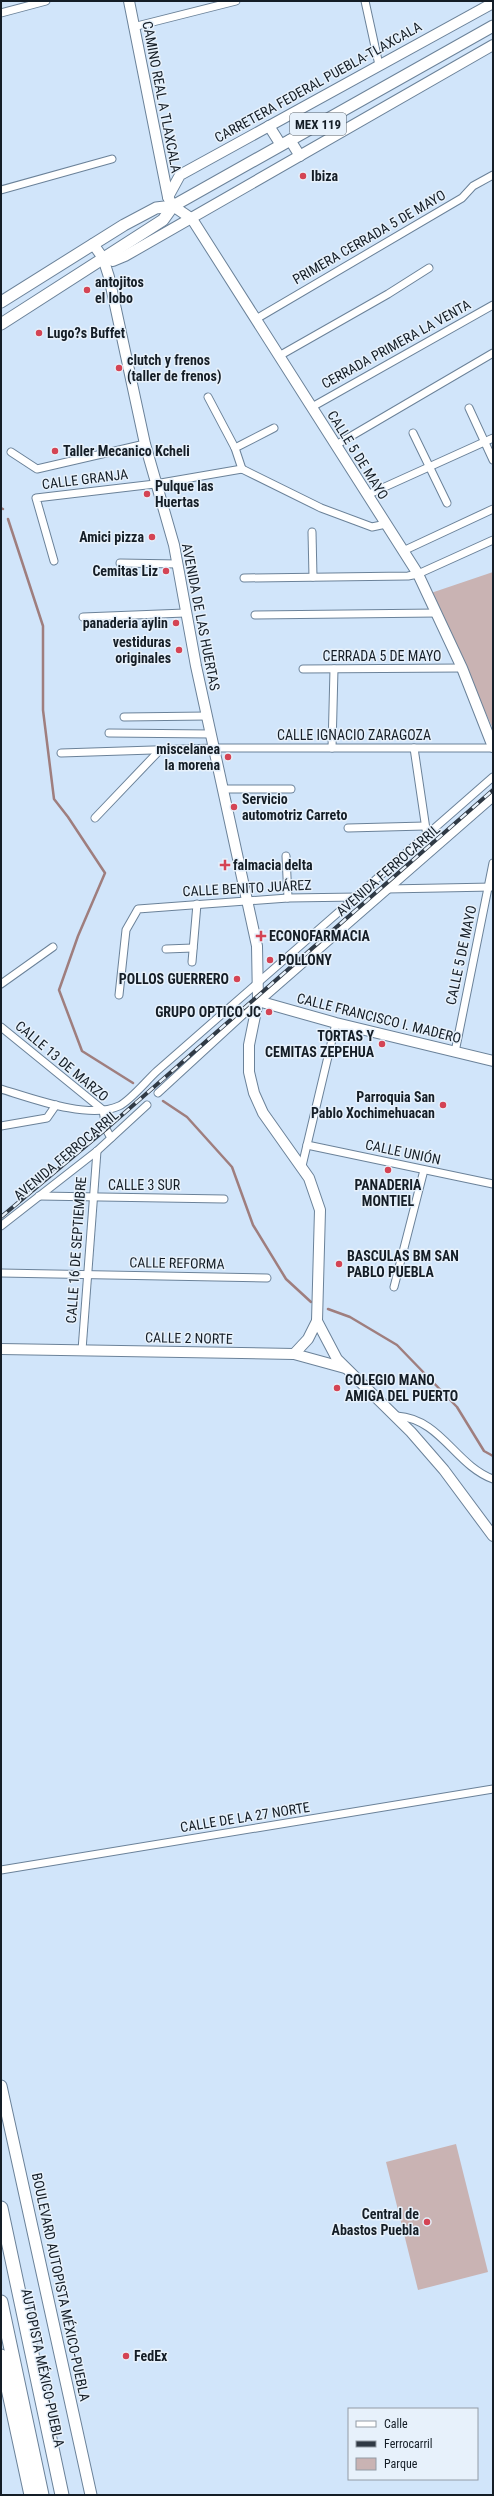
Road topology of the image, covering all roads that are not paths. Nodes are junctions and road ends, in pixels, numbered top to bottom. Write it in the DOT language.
graph roads {
  1 [pos="46,1"];
  2 [pos="129,1"];
  3 [pos="236,1"];
  4 [pos="365,1"];
  5 [pos="493,3"];
  6 [pos="1,13"];
  7 [pos="493,26"];
  8 [pos="133,27"];
  9 [pos="493,45"];
  10 [pos="379,64"];
  11 [pos="269,126"];
  12 [pos="286,142"];
  13 [pos="300,156"];
  14 [pos="112,159"];
  15 [pos="493,175"];
  16 [pos="1,190"];
  17 [pos="171,202"];
  18 [pos="192,219"];
  19 [pos="93,244"];
  20 [pos="102,258"];
  21 [pos="429,268"];
  22 [pos="1,302"];
  23 [pos="493,304"];
  24 [pos="256,319"];
  25 [pos="1,324"];
  26 [pos="493,353"];
  27 [pos="279,356"];
  28 [pos="208,397"];
  29 [pos="312,407"];
  30 [pos="469,408"];
  31 [pos="274,428"];
  32 [pos="413,433"];
  33 [pos="493,438"];
  34 [pos="484,442"];
  35 [pos="145,444"];
  36 [pos="336,446"];
  37 [pos="235,448"];
  38 [pos="11,452"];
  39 [pos="493,460"];
  40 [pos="430,467"];
  41 [pos="242,469"];
  42 [pos="155,484"];
  43 [pos="367,495"];
  44 [pos="447,503"];
  45 [pos="493,509"];
  46 [pos="386,524"];
  47 [pos="312,532"];
  48 [pos="493,540"];
  49 [pos="403,551"];
  50 [pos="54,561"];
  51 [pos="120,563"];
  52 [pos="178,564"];
  53 [pos="418,574"];
  54 [pos="313,577"];
  55 [pos="244,578"];
  56 [pos="185,613"];
  57 [pos="437,613"];
  58 [pos="255,615"];
  59 [pos="82,617"];
  60 [pos="462,668"];
  61 [pos="303,669"];
  62 [pos="334,669"];
  63 [pos="207,716"];
  64 [pos="124,717"];
  65 [pos="109,733"];
  66 [pos="211,734"];
  67 [pos="214,748"];
  68 [pos="332,748"];
  69 [pos="414,748"];
  70 [pos="493,748"];
  71 [pos="158,752"];
  72 [pos="61,753"];
  73 [pos="493,777"];
  74 [pos="223,789"];
  75 [pos="291,789"];
  76 [pos="493,796"];
  77 [pos="95,818"];
  78 [pos="425,826"];
  79 [pos="348,828"];
  80 [pos="427,836"];
  81 [pos="286,856"];
  82 [pos="493,863"];
  83 [pos="491,887"];
  84 [pos="387,889"];
  85 [pos="358,897"];
  86 [pos="288,898"];
  87 [pos="246,900"];
  88 [pos="197,904"];
  89 [pos="53,947"];
  90 [pos="193,948"];
  91 [pos="166,949"];
  92 [pos="192,962"];
  93 [pos="1,984"];
  94 [pos="258,984"];
  95 [pos="119,995"];
  96 [pos="258,1001"];
  97 [pos="336,1023"];
  98 [pos="1,1027"];
  99 [pos="455,1052"];
  100 [pos="493,1061"];
  101 [pos="1,1089"];
  102 [pos="158,1094"];
  103 [pos="56,1105"];
  104 [pos="147,1105"];
  105 [pos="103,1110"];
  106 [pos="1,1126"];
  107 [pos="111,1138"];
  108 [pos="307,1145"];
  109 [pos="97,1151"];
  110 [pos="302,1166"];
  111 [pos="424,1170"];
  112 [pos="493,1184"];
  113 [pos="39,1196"];
  114 [pos="92,1198"];
  115 [pos="224,1199"];
  116 [pos="1,1226"];
  117 [pos="1,1273"];
  118 [pos="86,1274"];
  119 [pos="267,1278"];
  120 [pos="394,1287"];
  121 [pos="317,1320"];
  122 [pos="1,1349"];
  123 [pos="82,1350"];
  124 [pos="294,1354"];
  125 [pos="344,1368"];
  126 [pos="397,1416"];
  127 [pos="493,1479"];
  128 [pos="493,1536"];
  129 [pos="493,1790"];
  130 [pos="1,1870"];
  131 [pos="1,2086"];
  132 [pos="1,2208"];
  133 [pos="1,2248"];
  134 [pos="1,2302"];
  135 [pos="1,2356"];
  136 [pos="1,2387"];
  137 [pos="24,2495"];
  138 [pos="31,2495"];
  139 [pos="42,2495"];
  140 [pos="54,2495"];
  141 [pos="62,2495"];
  142 [pos="91,2495"];
  1 -- 6 [label="street"];
  2 -- 8 [label="street, CAMINO REAL A TLAXCALA"];
  3 -- 8 [label="street"];
  4 -- 10 [label="street"];
  5 -- 10 [label="street, CARRETERA FEDERAL PUEBLA-TLAXCALA"];
  7 -- 12 [label="main road, CARRETERA FEDERAL PUEBLA-TLAXCALA / MEX 119"];
  8 -- 17 [label="street, CAMINO REAL A TLAXCALA"];
  9 -- 13 [label="street"];
  10 -- 11 [label="street, CARRETERA FEDERAL PUEBLA-TLAXCALA"];
  11 -- 12 [label="street"];
  11 -- 17 [label="street, CARRETERA FEDERAL PUEBLA-TLAXCALA"];
  12 -- 13 [label="street"];
  12 -- 17 [label="main road, CARRETERA FEDERAL PUEBLA-TLAXCALA / MEX 119"];
  13 -- 18 [label="street"];
  14 -- 16 [label="street"];
  15 -- 24 [label="street, PRIMERA CERRADA 5 DE MAYO"];
  17 -- 18 [label="street, CALLE 5 DE MAYO"];
  17 -- 19 [label="main road, CARRETERA FEDERAL PUEBLA-TLAXCALA / MEX 119"];
  17 -- 20 [label="main road, CARRETERA FEDERAL PUEBLA-TLAXCALA / MEX 119"];
  18 -- 20 [label="street"];
  18 -- 24 [label="street, CALLE 5 DE MAYO"];
  19 -- 20 [label="street, AVENIDA DE LAS HUERTAS"];
  19 -- 22 [label="main road, CARRETERA FEDERAL PUEBLA-TLAXCALA / MEX 119"];
  20 -- 25 [label="main road, CARRETERA FEDERAL PUEBLA-TLAXCALA / MEX 119"];
  20 -- 35 [label="street, AVENIDA DE LAS HUERTAS"];
  21 -- 27 [label="street"];
  23 -- 29 [label="street, CERRADA PRIMERA LA VENTA"];
  24 -- 27 [label="street, CALLE 5 DE MAYO"];
  26 -- 36 [label="street"];
  27 -- 29 [label="street, CALLE 5 DE MAYO"];
  28 -- 37 [label="street"];
  29 -- 36 [label="street, CALLE 5 DE MAYO"];
  30 -- 34 [label="street"];
  31 -- 37 [label="street"];
  32 -- 40 [label="street"];
  33 -- 34 [label="street"];
  34 -- 39 [label="street"];
  34 -- 40 [label="street"];
  35 -- 38 [label="street"];
  35 -- 42 [label="street, AVENIDA DE LAS HUERTAS"];
  36 -- 43 [label="street, CALLE 5 DE MAYO"];
  37 -- 41 [label="street"];
  40 -- 43 [label="street"];
  40 -- 44 [label="street"];
  41 -- 42 [label="street"];
  41 -- 46 [label="street"];
  42 -- 50 [label="street, CALLE GRANJA"];
  42 -- 52 [label="street, AVENIDA DE LAS HUERTAS"];
  43 -- 46 [label="street, CALLE 5 DE MAYO"];
  45 -- 49 [label="street"];
  46 -- 49 [label="street, CALLE 5 DE MAYO"];
  47 -- 54 [label="street"];
  48 -- 53 [label="street"];
  49 -- 53 [label="street, CALLE 5 DE MAYO"];
  51 -- 52 [label="street"];
  52 -- 56 [label="street, AVENIDA DE LAS HUERTAS"];
  53 -- 54 [label="street"];
  53 -- 57 [label="street, CALLE 5 DE MAYO"];
  54 -- 55 [label="street"];
  56 -- 59 [label="street"];
  56 -- 63 [label="street, AVENIDA DE LAS HUERTAS"];
  57 -- 58 [label="street"];
  57 -- 60 [label="street, CALLE 5 DE MAYO"];
  60 -- 62 [label="street, CERRADA 5 DE MAYO"];
  60 -- 70 [label="street, CALLE 5 DE MAYO"];
  61 -- 62 [label="street, CERRADA 5 DE MAYO"];
  62 -- 68 [label="street"];
  63 -- 64 [label="street"];
  63 -- 66 [label="street, AVENIDA DE LAS HUERTAS"];
  65 -- 66 [label="street"];
  66 -- 67 [label="street, AVENIDA DE LAS HUERTAS"];
  67 -- 68 [label="street, CALLE IGNACIO ZARAGOZA"];
  67 -- 71 [label="street, CALLE IGNACIO ZARAGOZA"];
  67 -- 74 [label="street, AVENIDA DE LAS HUERTAS"];
  68 -- 69 [label="street, CALLE IGNACIO ZARAGOZA"];
  69 -- 70 [label="street, CALLE IGNACIO ZARAGOZA"];
  69 -- 78 [label="street"];
  71 -- 72 [label="street, CALLE IGNACIO ZARAGOZA"];
  71 -- 77 [label="street"];
  73 -- 80 [label="street"];
  74 -- 75 [label="street"];
  74 -- 87 [label="street, AVENIDA DE LAS HUERTAS"];
  76 -- 84 [label="street, AVENIDA FERROCARRIL"];
  78 -- 79 [label="street"];
  78 -- 80 [label="street"];
  80 -- 85 [label="street"];
  81 -- 86 [label="street"];
  82 -- 83 [label="street, CALLE 5 DE MAYO"];
  83 -- 84 [label="street"];
  83 -- 99 [label="street, CALLE 5 DE MAYO"];
  84 -- 96 [label="street, AVENIDA FERROCARRIL"];
  85 -- 86 [label="street, CALLE BENITO JUÁREZ"];
  85 -- 94 [label="street"];
  86 -- 87 [label="street, CALLE BENITO JUÁREZ"];
  87 -- 88 [label="street, CALLE BENITO JUÁREZ"];
  87 -- 94 [label="street, AVENIDA DE LAS HUERTAS"];
  88 -- 90 [label="street"];
  88 -- 95 [label="street, CALLE BENITO JUÁREZ"];
  89 -- 93 [label="street"];
  90 -- 91 [label="street"];
  90 -- 92 [label="street"];
  94 -- 96 [label="street, AVENIDA DE LAS HUERTAS"];
  94 -- 105 [label="street"];
  96 -- 97 [label="street, CALLE FRANCISCO I. MADERO"];
  96 -- 102 [label="street, AVENIDA FERROCARRIL"];
  96 -- 110 [label="street, AVENIDA DE LAS HUERTAS"];
  97 -- 99 [label="street, CALLE FRANCISCO I. MADERO"];
  97 -- 108 [label="street"];
  98 -- 105 [label="street, CALLE 13 DE MARZO"];
  99 -- 100 [label="street, CALLE FRANCISCO I. MADERO"];
  101 -- 103 [label="street"];
  103 -- 105 [label="street"];
  103 -- 106 [label="street"];
  104 -- 107 [label="street, AVENIDA FERROCARRIL"];
  105 -- 107 [label="street, CALLE 13 DE MARZO"];
  107 -- 109 [label="street, AVENIDA FERROCARRIL"];
  108 -- 110 [label="street"];
  108 -- 111 [label="street, CALLE UNIÓN"];
  109 -- 113 [label="street, AVENIDA FERROCARRIL"];
  109 -- 114 [label="street, CALLE 16 DE SEPTIEMBRE"];
  110 -- 121 [label="street, AVENIDA DE LAS HUERTAS"];
  111 -- 112 [label="street, CALLE UNIÓN"];
  111 -- 120 [label="street"];
  113 -- 114 [label="street, CALLE 3 SUR"];
  113 -- 116 [label="street, AVENIDA FERROCARRIL"];
  114 -- 115 [label="street, CALLE 3 SUR"];
  114 -- 118 [label="street, CALLE 16 DE SEPTIEMBRE"];
  117 -- 118 [label="street, CALLE REFORMA"];
  118 -- 119 [label="street, CALLE REFORMA"];
  118 -- 123 [label="street, CALLE 16 DE SEPTIEMBRE"];
  121 -- 124 [label="street"];
  121 -- 125 [label="street"];
  122 -- 123 [label="street, CALLE 2 NORTE"];
  123 -- 124 [label="street, CALLE 2 NORTE"];
  124 -- 125 [label="street, CALLE 2 NORTE"];
  125 -- 126 [label="street"];
  126 -- 127 [label="street"];
  126 -- 128 [label="street"];
  129 -- 130 [label="street, CALLE DE LA 27 NORTE"];
  131 -- 142 [label="main road, BOULEVARD AUTOPISTA MÉXICO-PUEBLA"];
  132 -- 141 [label="highway"];
  133 -- 140 [label="highway, AUTOPISTA MÉXICO-PUEBLA"];
  134 -- 139 [label="highway"];
  135 -- 138 [label="highway"];
  136 -- 137 [label="highway"];
}
